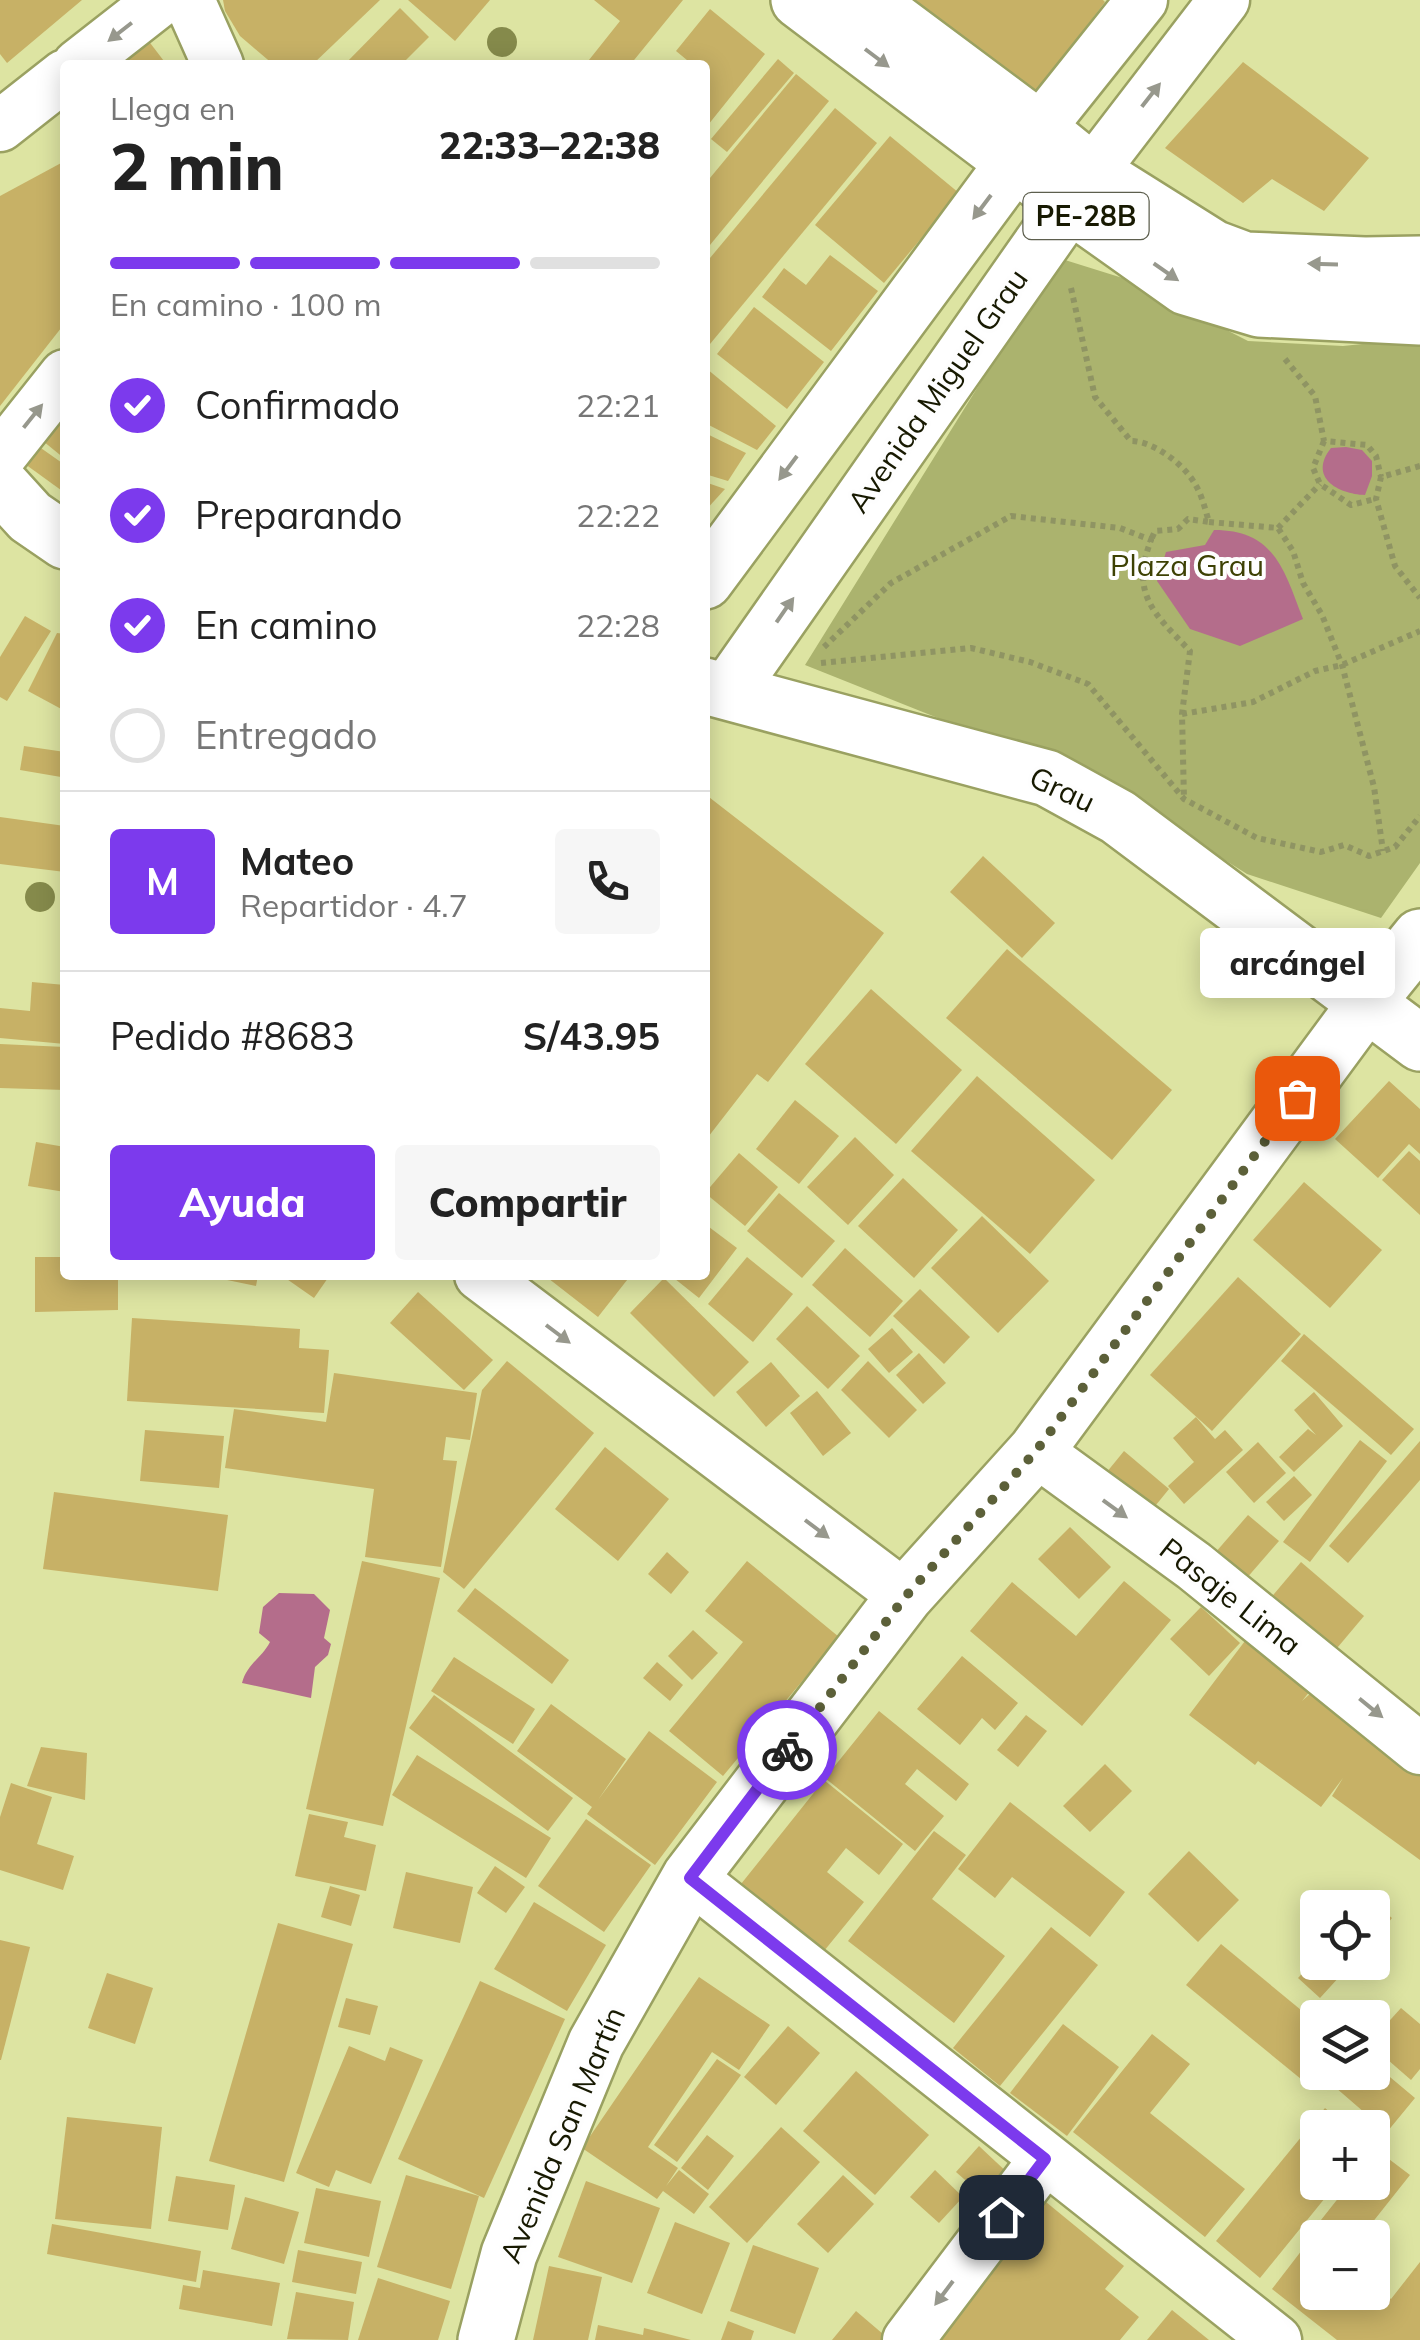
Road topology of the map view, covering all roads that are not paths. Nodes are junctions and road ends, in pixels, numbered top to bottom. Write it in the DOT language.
graph roads {
  1 [pos="161,0"];
  2 [pos="189,0"];
  3 [pos="799,0"];
  4 [pos="866,0"];
  5 [pos="1142,0"];
  6 [pos="1224,0"];
  7 [pos="84,60"];
  8 [pos="216,60"];
  9 [pos="60,79"];
  10 [pos="0,126"];
  11 [pos="1027,146"];
  12 [pos="1080,188"];
  13 [pos="1420,264"];
  14 [pos="1420,317"];
  15 [pos="60,381"];
  16 [pos="0,457"];
  17 [pos="0,484"];
  18 [pos="60,537"];
  19 [pos="710,574"];
  20 [pos="717,688"];
  21 [pos="1420,936"];
  22 [pos="1368,1002"];
  23 [pos="1420,1043"];
  24 [pos="487,1280"];
  25 [pos="1036,1451"];
  26 [pos="906,1596"];
  27 [pos="1420,1749"];
  28 [pos="690,1878"];
  29 [pos="1045,2159"];
  30 [pos="486,2340"];
  31 [pos="908,2340"];
  32 [pos="1276,2340"];
  1 -- 7 [label="street, one-way"];
  2 -- 8 [label="street"];
  3 -- 11 [label="main road, PE-28B, one-way"];
  4 -- 11 [label="main road, PE-28B"];
  5 -- 11 [label="street"];
  12 -- 6 [label="street, Avenida Miguel Grau, one-way"];
  9 -- 10 [label="street"];
  11 -- 12 [label="main road, PE-28B"];
  11 -- 19 [label="main road, one-way"];
  13 -- 12 [label="main road, PE-28B, one-way"];
  12 -- 14 [label="main road, PE-28B, one-way"];
  20 -- 12 [label="main road, Avenida Miguel Grau, one-way"];
  16 -- 15 [label="street, one-way"];
  17 -- 18 [label="main road"];
  20 -- 22 [label="main road, Grau"];
  21 -- 22 [label="main road, Avenida San Martín"];
  22 -- 23 [label="main road, Grau"];
  22 -- 25 [label="main road, Avenida San Martín"];
  24 -- 26 [label="street, one-way"];
  25 -- 26 [label="main road, Avenida San Martín"];
  25 -- 27 [label="street, Pasaje Lima, one-way"];
  26 -- 28 [label="main road, Avenida San Martín"];
  28 -- 29 [label="street"];
  28 -- 30 [label="main road, Avenida San Martín"];
  29 -- 31 [label="street, one-way"];
  29 -- 32 [label="street"];
}
